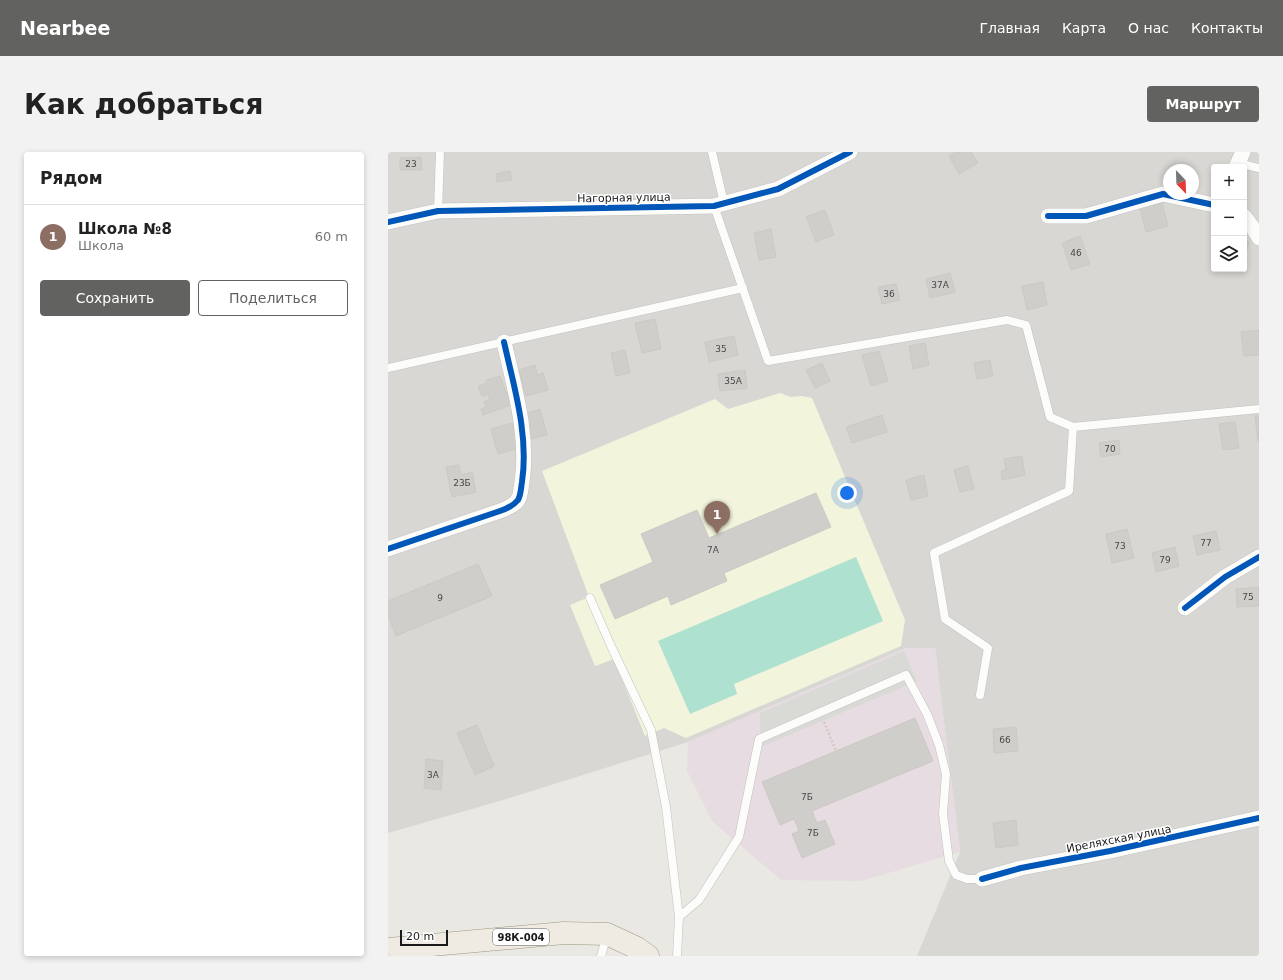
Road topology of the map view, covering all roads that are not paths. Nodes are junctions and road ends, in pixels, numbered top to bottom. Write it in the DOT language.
graph roads {
  1 [pos="440,152"];
  2 [pos="712,152"];
  3 [pos="850,152"];
  4 [pos="1239,161"];
  5 [pos="1259,168"];
  6 [pos="1211,204"];
  7 [pos="719,205"];
  8 [pos="438,211"];
  9 [pos="1048,216"];
  10 [pos="1247,220"];
  11 [pos="388,222"];
  12 [pos="1259,238"];
  13 [pos="743,288"];
  14 [pos="504,342"];
  15 [pos="388,368"];
  16 [pos="1259,409"];
  17 [pos="1073,427"];
  18 [pos="388,549"];
  19 [pos="1259,557"];
  20 [pos="590,598"];
  21 [pos="1185,608"];
  22 [pos="980,695"];
  23 [pos="1259,818"];
  24 [pos="982,879"];
  25 [pos="679,917"];
  26 [pos="607,934"];
  27 [pos="388,949"];
  28 [pos="601,956"];
  29 [pos="648,956"];
  30 [pos="677,956"];
  1 -- 8 [label="lane"];
  2 -- 7 [label="lane"];
  3 -- 7 [label="street, Нагорная улица"];
  4 -- 5 [label="lane"];
  6 -- 9 [label="street"];
  7 -- 8 [label="street, Нагорная улица"];
  7 -- 13 [label="lane"];
  8 -- 11 [label="street, Нагорная улица"];
  10 -- 12 [label="street"];
  13 -- 14 [label="lane"];
  13 -- 17 [label="lane"];
  14 -- 15 [label="lane"];
  14 -- 18 [label="street"];
  16 -- 17 [label="lane"];
  17 -- 22 [label="lane"];
  19 -- 21 [label="street"];
  20 -- 25 [label="lane"];
  23 -- 24 [label="street, Иреляхская улица"];
  24 -- 25 [label="lane"];
  25 -- 30 [label="lane"];
  26 -- 27 [label="main road, 98К-004"];
  26 -- 28 [label="lane"];
  26 -- 29 [label="main road, 98К-004"];
}
